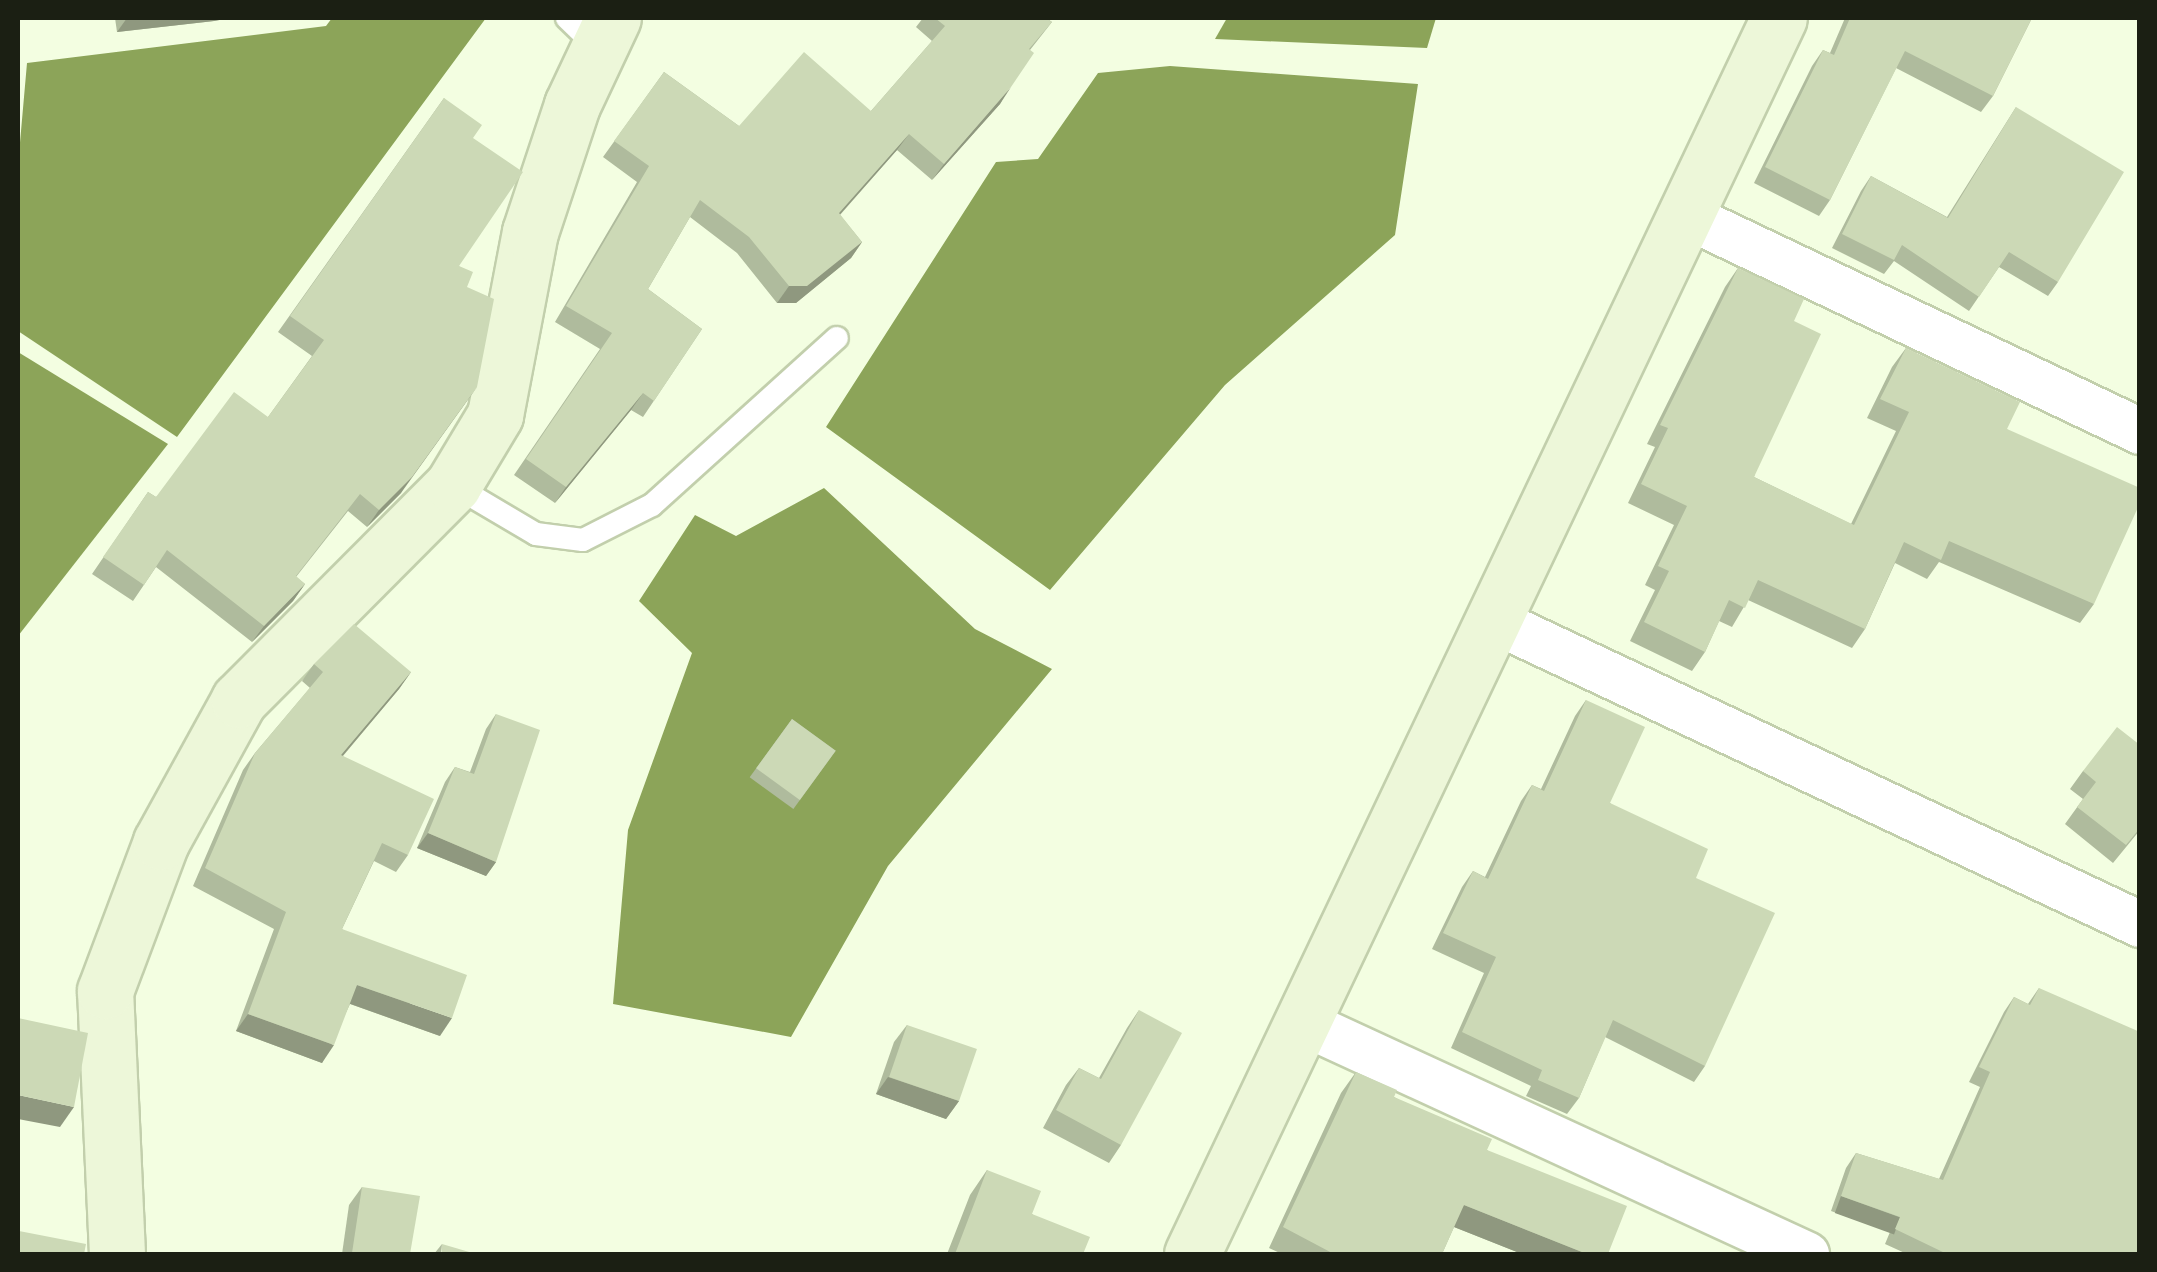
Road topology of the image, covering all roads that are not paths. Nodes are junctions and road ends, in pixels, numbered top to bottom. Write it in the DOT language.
graph roads {
  1 [pos="1779,18"];
  2 [pos="593,28"];
  3 [pos="1686,215"];
  4 [pos="837,338"];
  5 [pos="2140,431"];
  6 [pos="453,485"];
  7 [pos="1492,620"];
  8 [pos="2140,924"];
  9 [pos="1302,1022"];
  10 [pos="117,1254"];
  11 [pos="1192,1254"];
  12 [pos="1806,1254"];
  1 -- 3 [label="street"];
  2 -- 6 [label="street"];
  3 -- 5 [label="street"];
  3 -- 7 [label="street"];
  4 -- 6 [label="lane"];
  6 -- 10 [label="street"];
  7 -- 8 [label="street"];
  7 -- 9 [label="street"];
  9 -- 11 [label="street"];
  9 -- 12 [label="street"];
}
